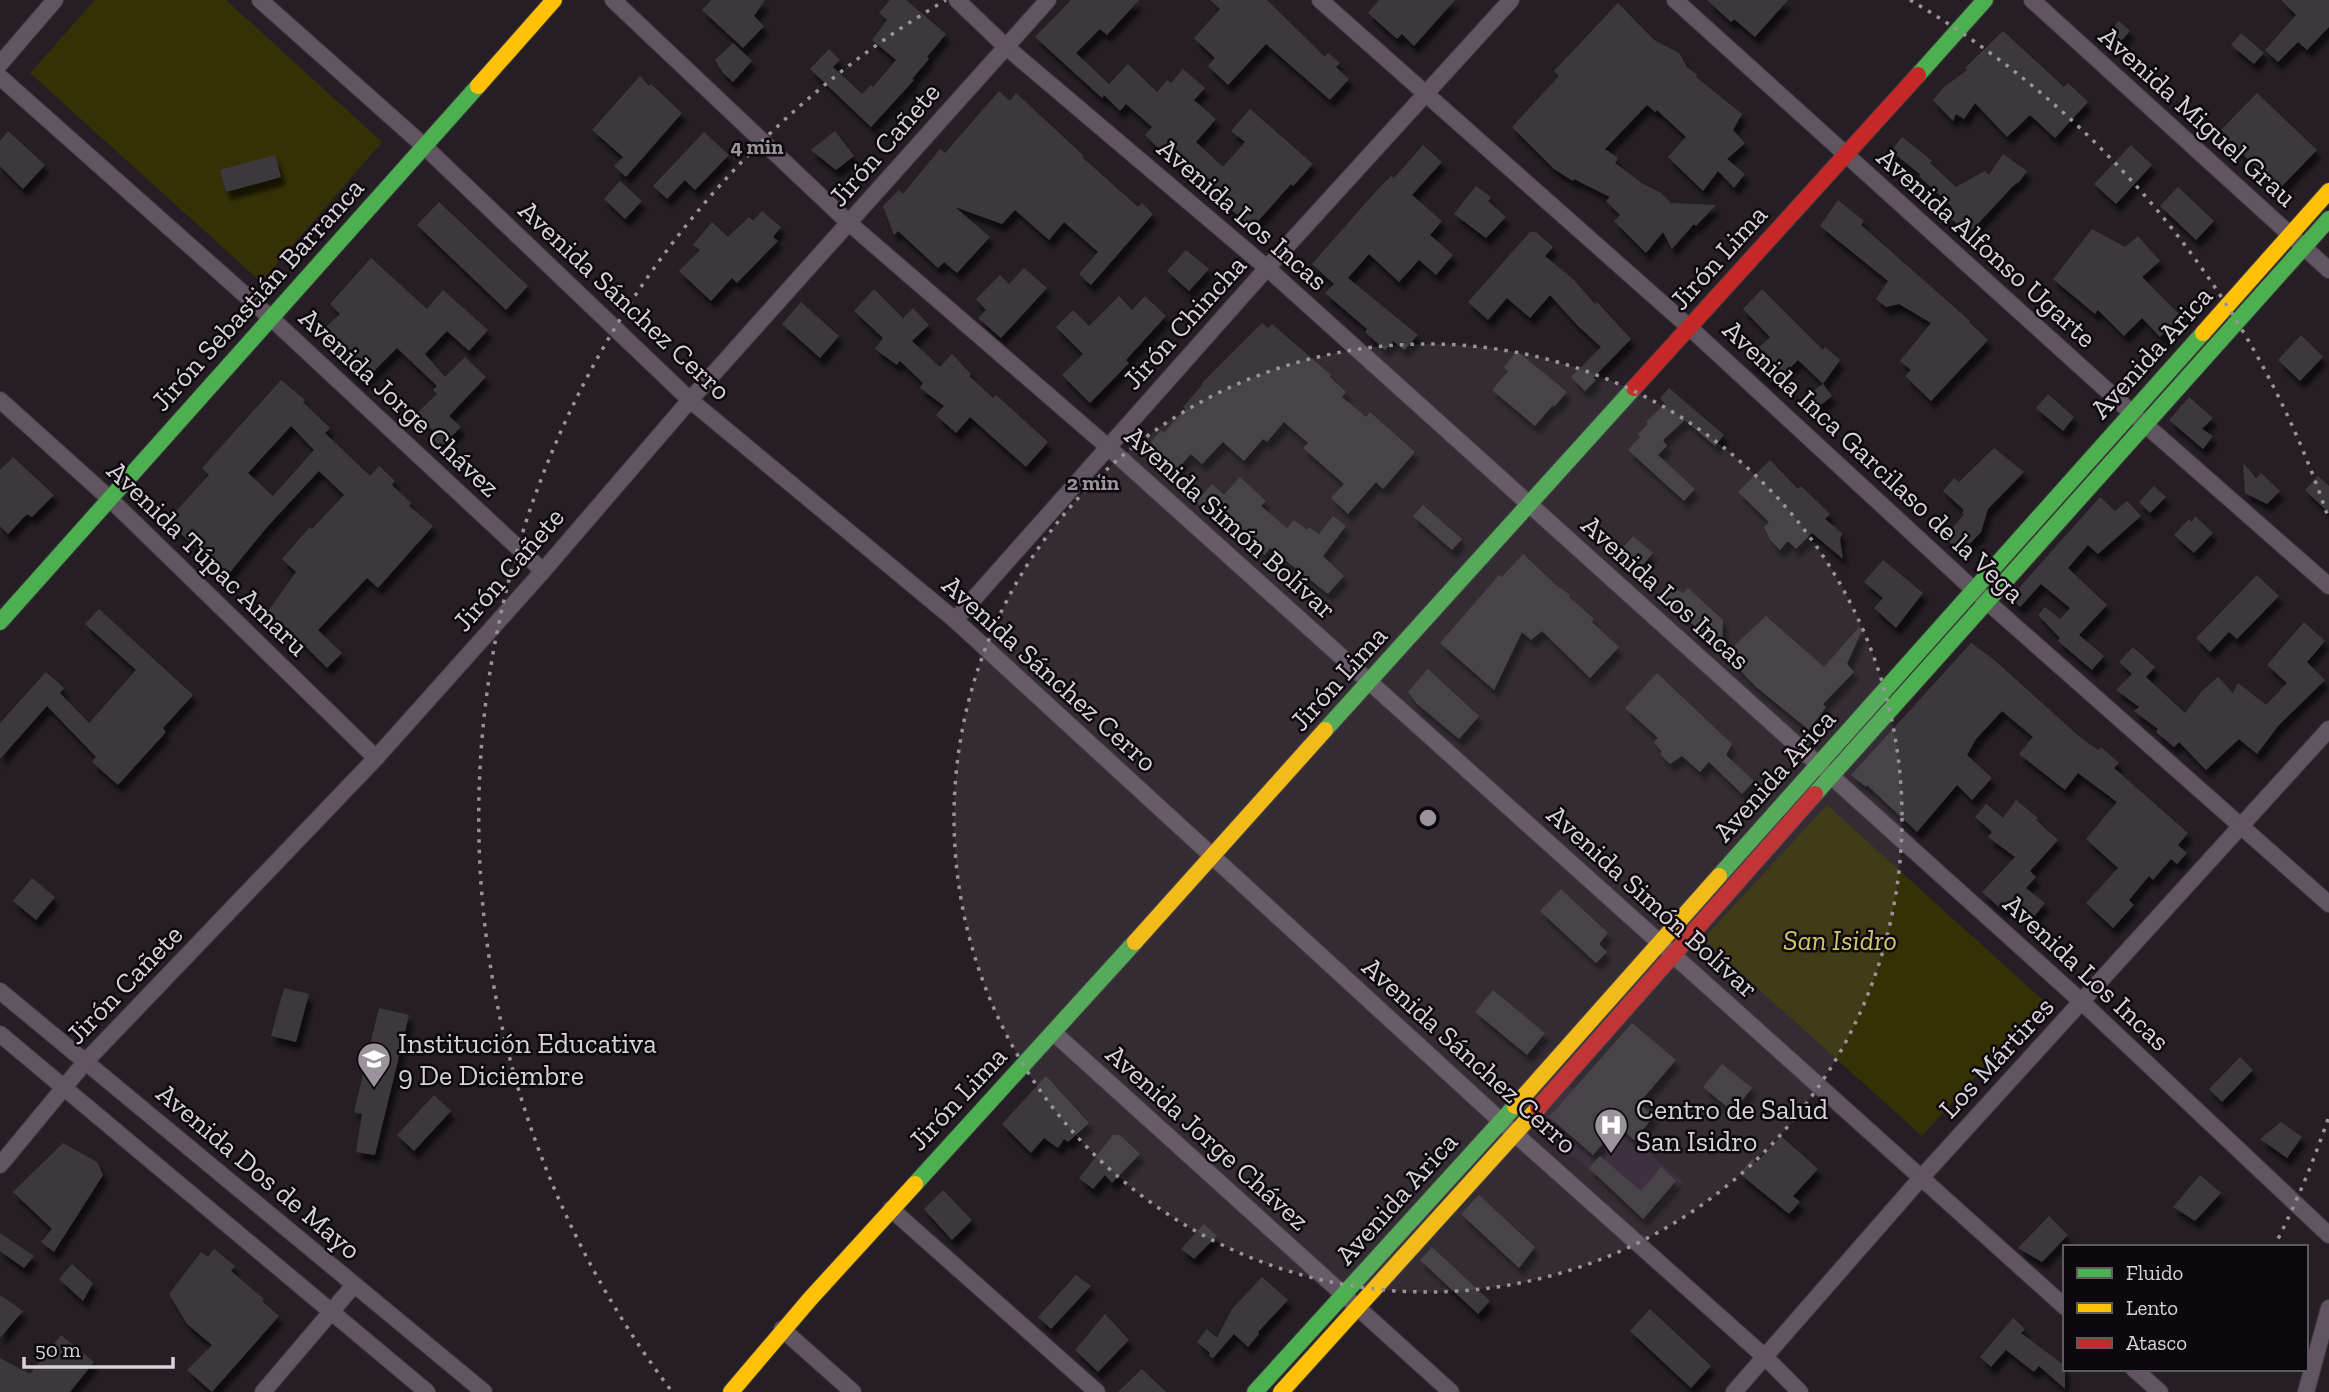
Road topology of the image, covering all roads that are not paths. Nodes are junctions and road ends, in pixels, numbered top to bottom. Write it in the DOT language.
graph roads {
  1 [pos="55,0"];
  2 [pos="260,0"];
  3 [pos="554,0"];
  4 [pos="613,0"];
  5 [pos="957,0"];
  6 [pos="1048,0"];
  7 [pos="1320,0"];
  8 [pos="1511,0"];
  9 [pos="1675,0"];
  10 [pos="1985,0"];
  11 [pos="2032,0"];
  12 [pos="1005,46"];
  13 [pos="0,64"];
  14 [pos="0,77"];
  15 [pos="1427,93"];
  16 [pos="424,146"];
  17 [pos="1846,155"];
  18 [pos="2329,191"];
  19 [pos="2329,219"];
  20 [pos="849,223"];
  21 [pos="2290,234"];
  22 [pos="2304,247"];
  23 [pos="1267,268"];
  24 [pos="2329,270"];
  25 [pos="271,318"];
  26 [pos="1689,327"];
  27 [pos="0,400"];
  28 [pos="690,400"];
  29 [pos="2132,413"];
  30 [pos="2146,426"];
  31 [pos="1108,447"];
  32 [pos="110,499"];
  33 [pos="1530,505"];
  34 [pos="543,571"];
  35 [pos="2329,586"];
  36 [pos="1974,590"];
  37 [pos="1988,603"];
  38 [pos="955,620"];
  39 [pos="0,622"];
  40 [pos="1370,682"];
  41 [pos="2329,729"];
  42 [pos="376,758"];
  43 [pos="1824,770"];
  44 [pos="2242,827"];
  45 [pos="1211,854"];
  46 [pos="2329,904"];
  47 [pos="1660,942"];
  48 [pos="1674,955"];
  49 [pos="0,991"];
  50 [pos="2082,1002"];
  51 [pos="1054,1033"];
  52 [pos="0,1034"];
  53 [pos="86,1061"];
  54 [pos="64,1087"];
  55 [pos="1501,1121"];
  56 [pos="1516,1134"];
  57 [pos="0,1165"];
  58 [pos="1921,1178"];
  59 [pos="891,1209"];
  60 [pos="2329,1235"];
  61 [pos="354,1285"];
  62 [pos="1343,1296"];
  63 [pos="2063,1305"];
  64 [pos="1358,1308"];
  65 [pos="2329,1308"];
  66 [pos="332,1311"];
  67 [pos="782,1329"];
  68 [pos="1766,1358"];
  69 [pos="2136,1371"];
  70 [pos="263,1392"];
  71 [pos="427,1392"];
  72 [pos="484,1392"];
  73 [pos="731,1392"];
  74 [pos="853,1392"];
  75 [pos="1097,1392"];
  76 [pos="1255,1392"];
  77 [pos="1281,1392"];
  78 [pos="1451,1392"];
  79 [pos="1734,1392"];
  80 [pos="1800,1392"];
  81 [pos="2160,1392"];
  82 [pos="2306,1392"];
  1 -- 13 [label="street"];
  2 -- 16 [label="street, Avenida Sánchez Cerro"];
  3 -- 16 [label="street, Jirón Sebastián Barranca"];
  4 -- 20 [label="street, Avenida Simón Bolívar"];
  5 -- 12 [label="street, Avenida Los Incas"];
  6 -- 12 [label="street, Jirón Cañete"];
  7 -- 15 [label="street, Avenida Inca Garcilaso de la Vega"];
  8 -- 15 [label="street, Jirón Chincha"];
  9 -- 17 [label="street, Avenida Alfonso Ugarte"];
  10 -- 17 [label="street, Jirón Lima"];
  11 -- 21 [label="street, Avenida Miguel Grau"];
  12 -- 20 [label="street, Jirón Cañete"];
  12 -- 23 [label="street, Avenida Los Incas"];
  14 -- 25 [label="street, Avenida Jorge Chávez"];
  15 -- 23 [label="street, Jirón Chincha"];
  15 -- 26 [label="street, Avenida Inca Garcilaso de la Vega"];
  16 -- 25 [label="street, Jirón Sebastián Barranca"];
  16 -- 28 [label="street, Avenida Sánchez Cerro"];
  17 -- 26 [label="street, Jirón Lima"];
  17 -- 29 [label="street, Avenida Alfonso Ugarte"];
  18 -- 21 [label="street, Avenida Arica"];
  19 -- 22 [label="street, Avenida Arica"];
  20 -- 28 [label="street, Jirón Cañete"];
  20 -- 31 [label="street, Avenida Simón Bolívar"];
  21 -- 22 [label="street, Avenida Miguel Grau"];
  21 -- 29 [label="street, Avenida Arica"];
  22 -- 24 [label="street, Avenida Miguel Grau"];
  22 -- 30 [label="street, Avenida Arica"];
  23 -- 31 [label="street, Jirón Chincha"];
  23 -- 33 [label="street, Avenida Los Incas"];
  25 -- 32 [label="street, Jirón Sebastián Barranca"];
  25 -- 34 [label="street, Avenida Jorge Chávez"];
  26 -- 33 [label="street, Jirón Lima"];
  26 -- 36 [label="street, Avenida Inca Garcilaso de la Vega"];
  27 -- 32 [label="street, Avenida Túpac Amaru"];
  28 -- 34 [label="street, Jirón Cañete"];
  28 -- 38 [label="street, Avenida Sánchez Cerro"];
  29 -- 30 [label="street, Avenida Alfonso Ugarte"];
  29 -- 36 [label="street, Avenida Arica"];
  30 -- 35 [label="street, Avenida Alfonso Ugarte"];
  30 -- 37 [label="street, Avenida Arica"];
  31 -- 38 [label="street, Jirón Chincha"];
  31 -- 40 [label="street, Avenida Simón Bolívar"];
  32 -- 39 [label="street, Jirón Sebastián Barranca"];
  32 -- 42 [label="street, Avenida Túpac Amaru"];
  33 -- 40 [label="street, Jirón Lima"];
  33 -- 43 [label="street, Avenida Los Incas"];
  34 -- 42 [label="street, Jirón Cañete"];
  36 -- 37 [label="street, Avenida Inca Garcilaso de la Vega"];
  36 -- 43 [label="street, Avenida Arica"];
  37 -- 43 [label="street, Avenida Arica"];
  37 -- 44 [label="street, Avenida Inca Garcilaso de la Vega"];
  38 -- 45 [label="street, Avenida Sánchez Cerro"];
  40 -- 45 [label="street, Jirón Lima"];
  40 -- 47 [label="street, Avenida Simón Bolívar"];
  41 -- 44 [label="street, Los Mártires"];
  42 -- 53 [label="street, Jirón Cañete"];
  43 -- 47 [label="street, Avenida Arica"];
  43 -- 48 [label="street, Avenida Arica"];
  43 -- 50 [label="street, Avenida Los Incas"];
  44 -- 46 [label="street, Avenida Inca Garcilaso de la Vega"];
  44 -- 50 [label="street, Los Mártires"];
  45 -- 51 [label="street, Jirón Lima"];
  45 -- 55 [label="street, Avenida Sánchez Cerro"];
  47 -- 48 [label="street, Avenida Simón Bolívar"];
  47 -- 55 [label="street, Avenida Arica"];
  48 -- 56 [label="street, Avenida Arica"];
  48 -- 58 [label="street, Avenida Simón Bolívar"];
  49 -- 53 [label="street, Avenida Dos de Mayo"];
  50 -- 58 [label="street, Los Mártires"];
  50 -- 60 [label="street, Avenida Los Incas"];
  51 -- 59 [label="street, Jirón Lima"];
  51 -- 62 [label="street, Avenida Jorge Chávez"];
  52 -- 54 [label="street"];
  53 -- 54 [label="street, Jirón Cañete"];
  53 -- 61 [label="street, Avenida Dos de Mayo"];
  54 -- 57 [label="street, Jirón Cañete"];
  54 -- 66 [label="street"];
  55 -- 56 [label="street, Avenida Sánchez Cerro"];
  55 -- 62 [label="street, Avenida Arica"];
  56 -- 64 [label="street, Avenida Arica"];
  56 -- 68 [label="street, Avenida Sánchez Cerro"];
  58 -- 63 [label="street, Avenida Simón Bolívar"];
  58 -- 68 [label="street, Los Mártires"];
  59 -- 67 [label="street, Jirón Lima"];
  59 -- 75 [label="street"];
  61 -- 66 [label="street"];
  61 -- 72 [label="street, Avenida Dos de Mayo"];
  62 -- 64 [label="street, Avenida Jorge Chávez"];
  62 -- 76 [label="street, Avenida Arica"];
  64 -- 77 [label="street, Avenida Arica"];
  64 -- 78 [label="street, Avenida Jorge Chávez"];
  65 -- 82 [label="street"];
  66 -- 70 [label="street"];
  66 -- 71 [label="street"];
  67 -- 73 [label="street, Jirón Lima"];
  67 -- 74 [label="street"];
  68 -- 79 [label="street, Los Mártires"];
  68 -- 80 [label="street, Avenida Sánchez Cerro"];
  69 -- 81 [label="street"];
}
